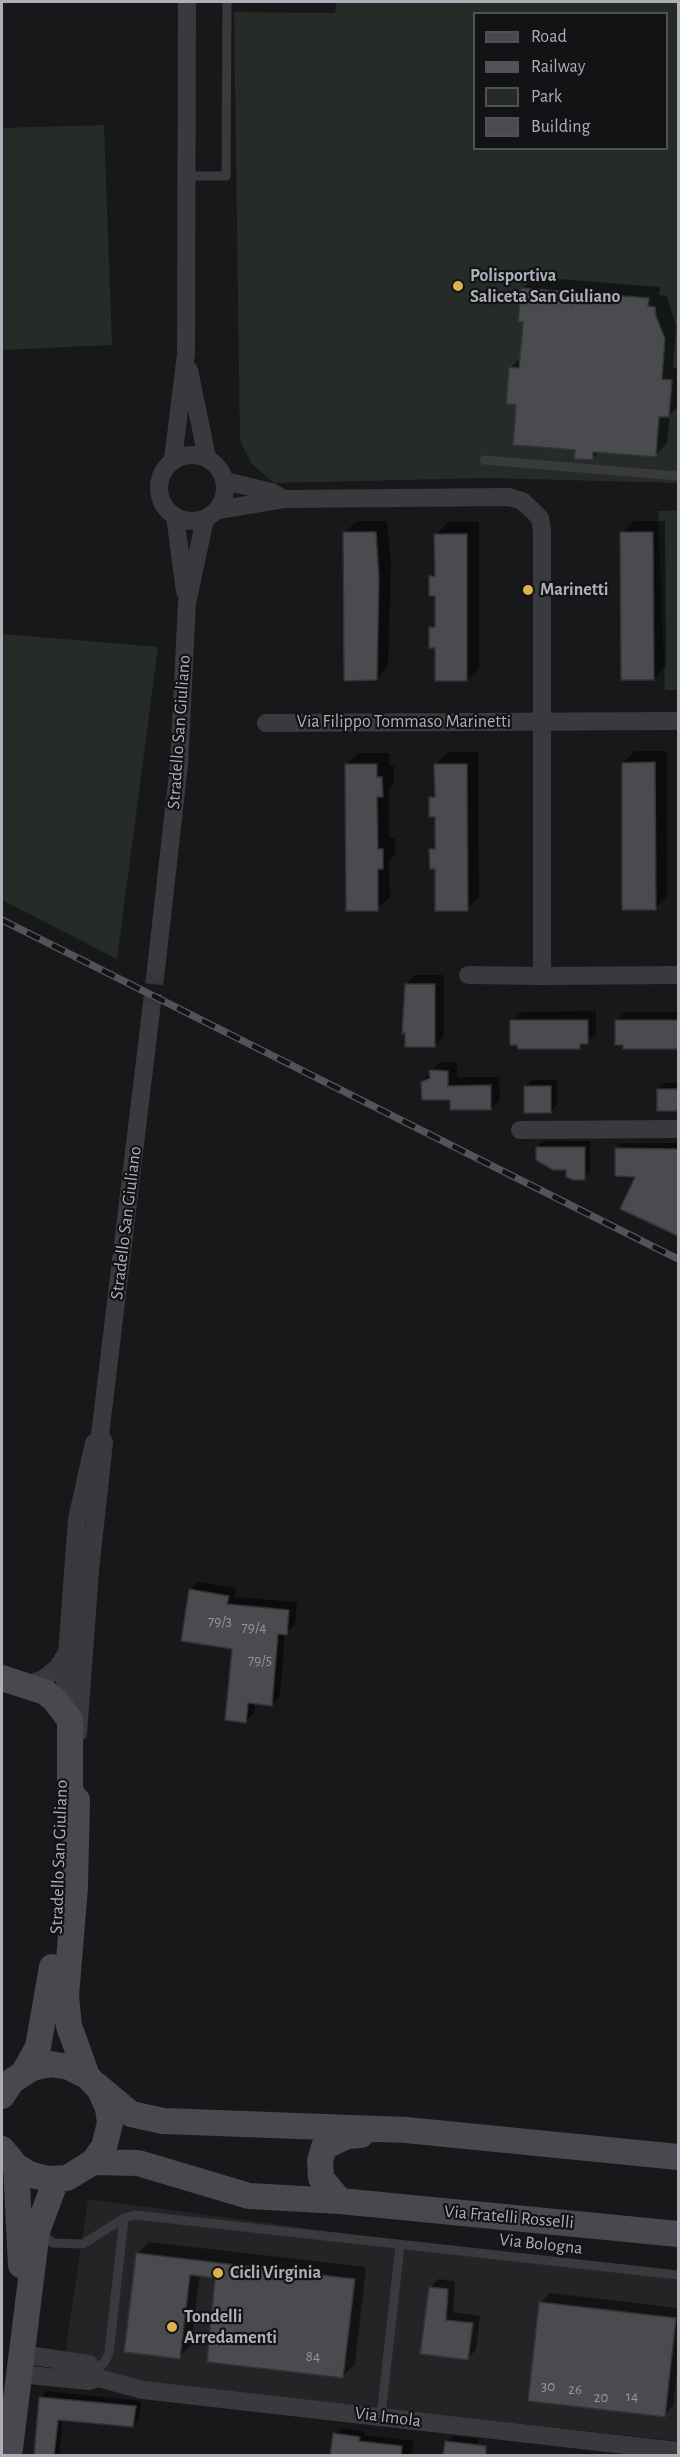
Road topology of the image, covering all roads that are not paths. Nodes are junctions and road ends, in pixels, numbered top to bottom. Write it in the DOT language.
graph roads {
  1 [pos="187,2"];
  2 [pos="227,2"];
  3 [pos="187,176"];
  4 [pos="186,354"];
  5 [pos="207,458"];
  6 [pos="173,460"];
  7 [pos="484,460"];
  8 [pos="678,476"];
  9 [pos="225,481"];
  10 [pos="284,499"];
  11 [pos="211,514"];
  12 [pos="175,516"];
  13 [pos="187,603"];
  14 [pos="678,721"];
  15 [pos="542,722"];
  16 [pos="266,723"];
  17 [pos="156,969"];
  18 [pos="468,975"];
  19 [pos="678,975"];
  20 [pos="542,976"];
  21 [pos="151,1011"];
  22 [pos="678,1129"];
  23 [pos="520,1130"];
  24 [pos="100,1435"];
  25 [pos="92,1549"];
  26 [pos="69,1614"];
  27 [pos="66,1654"];
  28 [pos="2,1678"];
  29 [pos="28,1685"];
  30 [pos="63,1708"];
  31 [pos="77,1800"];
  32 [pos="24,2072"];
  33 [pos="91,2080"];
  34 [pos="2,2096"];
  35 [pos="406,2130"];
  36 [pos="9,2157"];
  37 [pos="678,2157"];
  38 [pos="93,2162"];
  39 [pos="56,2180"];
  40 [pos="340,2201"];
  41 [pos="123,2218"];
  42 [pos="575,2224"];
  43 [pos="37,2231"];
  44 [pos="678,2234"];
  45 [pos="678,2245"];
  46 [pos="400,2246"];
  47 [pos="678,2275"];
  48 [pos="24,2326"];
  49 [pos="20,2364"];
  50 [pos="95,2374"];
  51 [pos="381,2416"];
  52 [pos="678,2451"];
  53 [pos="9,2456"];
  1 -- 3 [label="street"];
  2 -- 3 [label="lane"];
  3 -- 4 [label="street"];
  4 -- 5 [label="street"];
  4 -- 6 [label="street"];
  5 -- 6 [label="street"];
  5 -- 9 [label="street"];
  6 -- 12 [label="street"];
  7 -- 8 [label="lane"];
  9 -- 10 [label="street"];
  9 -- 11 [label="street"];
  10 -- 11 [label="street"];
  10 -- 15 [label="street"];
  11 -- 12 [label="street"];
  11 -- 13 [label="street, Stradello San Giuliano"];
  12 -- 13 [label="street, Stradello San Giuliano"];
  13 -- 17 [label="street, Stradello San Giuliano"];
  14 -- 15 [label="street, Via Filippo Tommaso Marinetti"];
  15 -- 16 [label="street, Via Filippo Tommaso Marinetti"];
  15 -- 20 [label="street"];
  18 -- 20 [label="street"];
  19 -- 20 [label="street"];
  21 -- 24 [label="street, Stradello San Giuliano"];
  22 -- 23 [label="street"];
  24 -- 25 [label="street, Stradello San Giuliano"];
  24 -- 26 [label="street, Stradello San Giuliano"];
  25 -- 26 [label="street, Stradello San Giuliano"];
  25 -- 31 [label="street, Stradello San Giuliano"];
  26 -- 27 [label="street, Stradello San Giuliano"];
  27 -- 29 [label="street"];
  27 -- 30 [label="street, Stradello San Giuliano"];
  28 -- 29 [label="street"];
  29 -- 30 [label="street"];
  30 -- 31 [label="street, Stradello San Giuliano"];
  30 -- 32 [label="street, Stradello San Giuliano"];
  31 -- 33 [label="street, Stradello San Giuliano"];
  32 -- 33 [label="street"];
  32 -- 34 [label="street, Stradello San Giuliano"];
  33 -- 35 [label="street"];
  33 -- 38 [label="street, Stradello San Giuliano"];
  35 -- 37 [label="street"];
  35 -- 40 [label="street"];
  36 -- 39 [label="street"];
  36 -- 48 [label="street"];
  38 -- 39 [label="street"];
  38 -- 40 [label="street, Via Fratelli Rosselli"];
  39 -- 43 [label="street"];
  40 -- 42 [label="street, Via Fratelli Rosselli"];
  41 -- 43 [label="lane"];
  41 -- 46 [label="lane, Via Bologna"];
  41 -- 50 [label="lane"];
  42 -- 44 [label="street, Via Fratelli Rosselli"];
  42 -- 45 [label="street"];
  43 -- 48 [label="street"];
  46 -- 47 [label="lane, Via Bologna"];
  46 -- 51 [label="lane"];
  48 -- 49 [label="street"];
  49 -- 50 [label="street, Via Imola"];
  49 -- 53 [label="street"];
  50 -- 51 [label="street, Via Imola"];
  51 -- 52 [label="street, Via Imola"];
}
